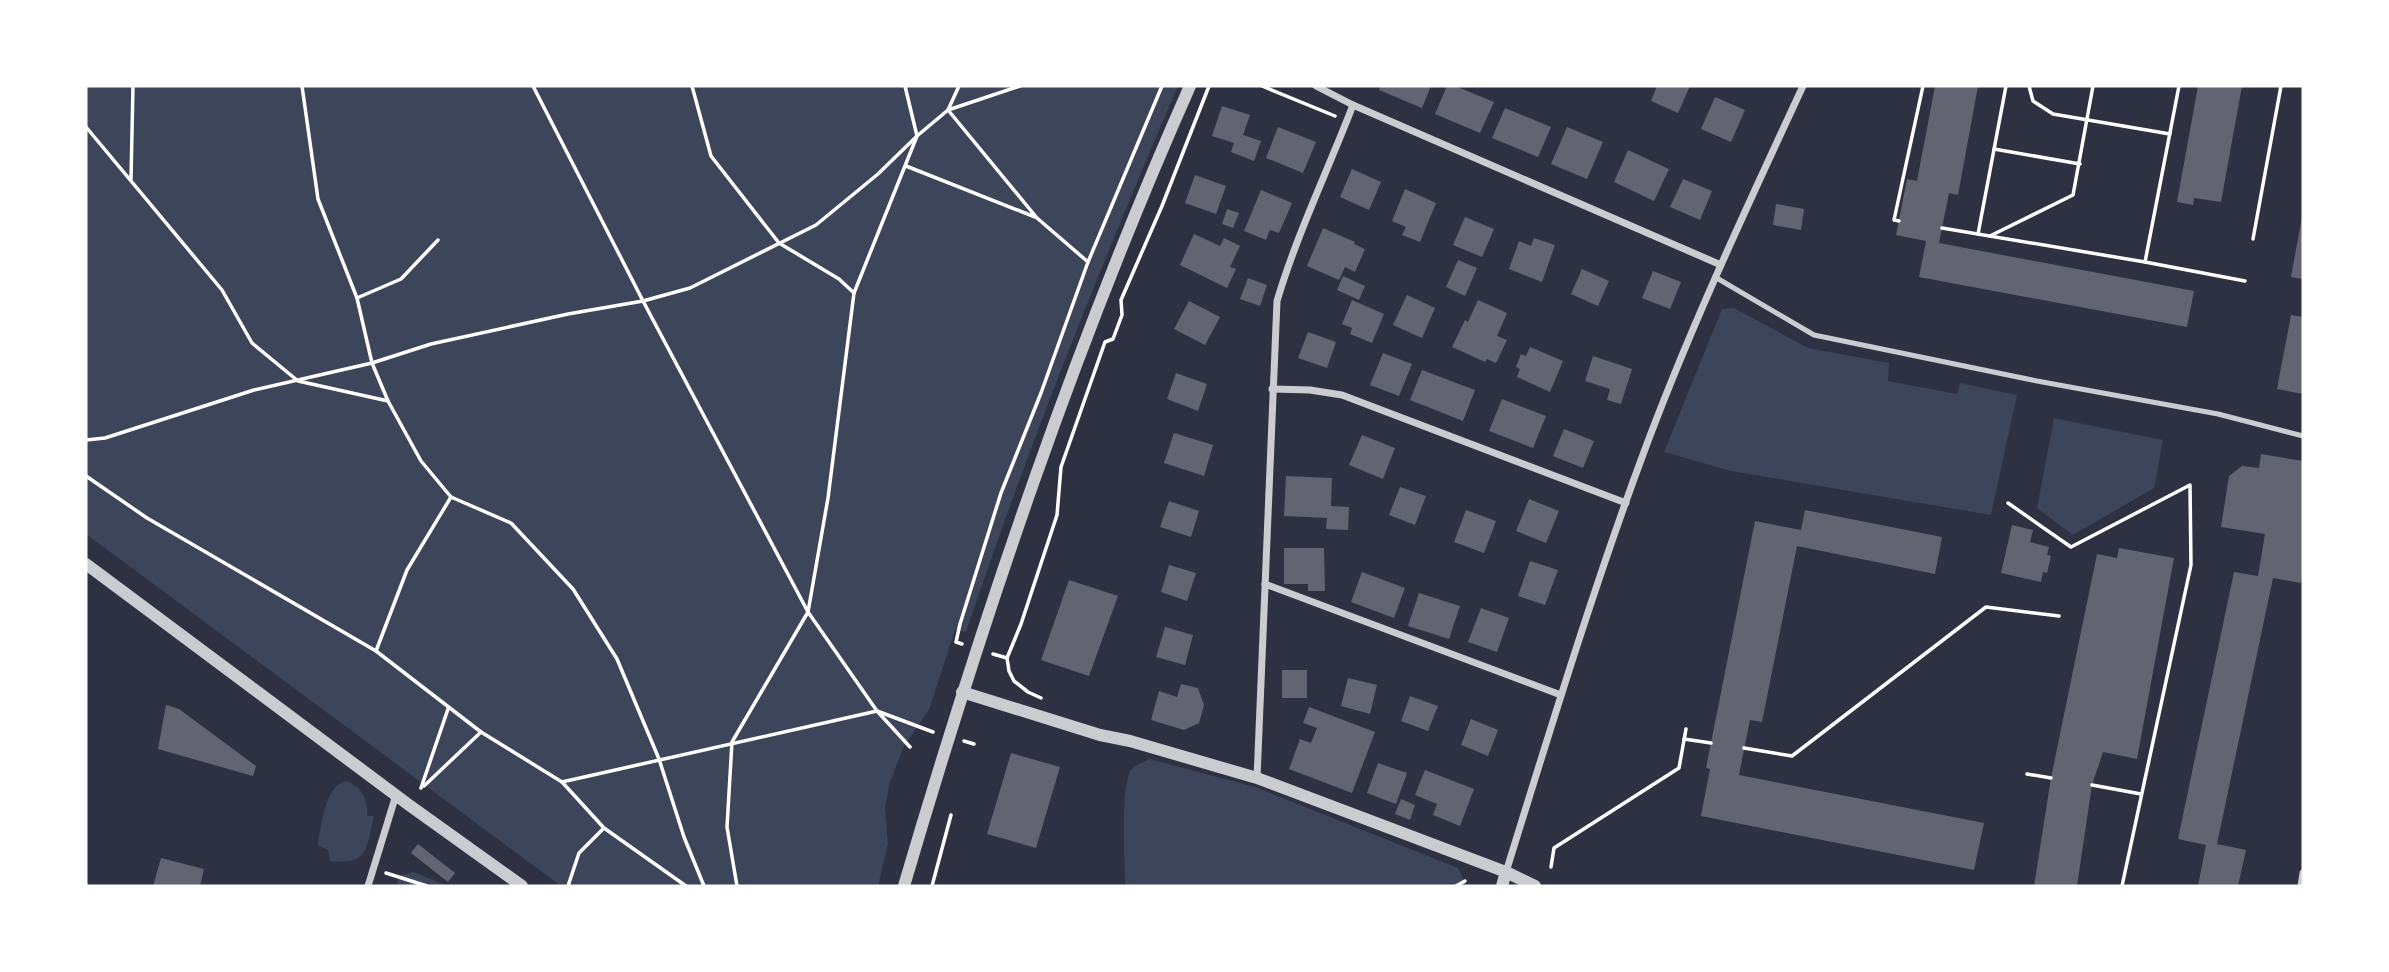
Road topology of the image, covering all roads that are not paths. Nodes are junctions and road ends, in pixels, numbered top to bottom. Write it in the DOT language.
graph roads {
  1 [pos="1190,86"];
  2 [pos="1316,86"];
  3 [pos="1803,86"];
  4 [pos="1328,88"];
  5 [pos="1353,105"];
  6 [pos="1721,265"];
  7 [pos="1715,277"];
  8 [pos="1272,389"];
  9 [pos="2303,436"];
  10 [pos="1626,503"];
  11 [pos="86,564"];
  12 [pos="1265,584"];
  13 [pos="962,692"];
  14 [pos="1561,695"];
  15 [pos="1257,778"];
  16 [pos="396,795"];
  17 [pos="1506,872"];
  18 [pos="2303,873"];
  19 [pos="368,886"];
  20 [pos="522,886"];
  21 [pos="904,886"];
  22 [pos="1502,886"];
  23 [pos="1535,886"];
  24 [pos="2301,886"];
  1 -- 13 [label="street"];
  2 -- 4 [label="street"];
  3 -- 6 [label="street"];
  4 -- 5 [label="street"];
  5 -- 6 [label="street"];
  5 -- 8 [label="street"];
  6 -- 7 [label="street"];
  7 -- 9 [label="lane"];
  7 -- 10 [label="street"];
  8 -- 10 [label="street"];
  8 -- 12 [label="street"];
  10 -- 14 [label="street"];
  11 -- 16 [label="street"];
  12 -- 14 [label="street"];
  12 -- 15 [label="street"];
  13 -- 15 [label="street"];
  13 -- 21 [label="street"];
  14 -- 17 [label="street"];
  15 -- 17 [label="street"];
  16 -- 19 [label="street"];
  16 -- 20 [label="street"];
  17 -- 22 [label="street"];
  17 -- 23 [label="street"];
  18 -- 24 [label="street"];
}
